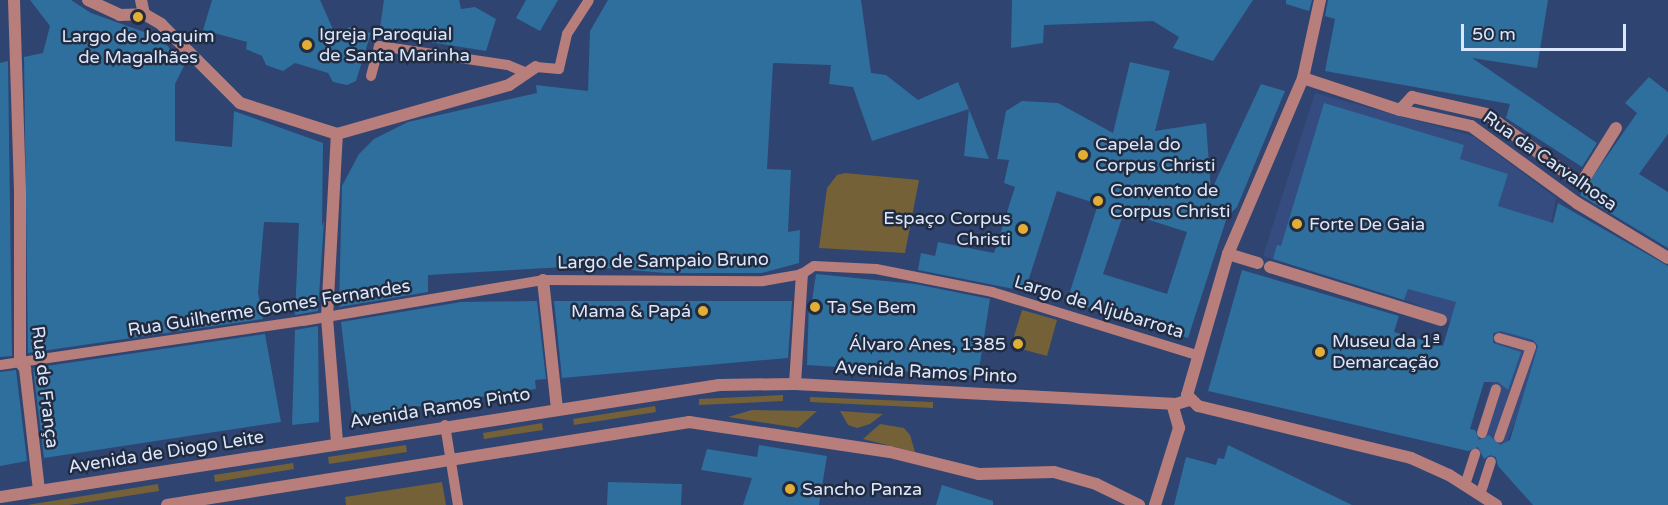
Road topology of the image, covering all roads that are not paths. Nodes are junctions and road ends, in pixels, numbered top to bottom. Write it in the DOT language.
graph roads {
  1 [pos="14,0"];
  2 [pos="88,0"];
  3 [pos="141,0"];
  4 [pos="589,0"];
  5 [pos="1320,0"];
  6 [pos="144,14"];
  7 [pos="531,70"];
  8 [pos="371,76"];
  9 [pos="1303,78"];
  10 [pos="1400,110"];
  11 [pos="1616,128"];
  12 [pos="338,134"];
  13 [pos="1228,254"];
  14 [pos="1668,258"];
  15 [pos="802,274"];
  16 [pos="543,280"];
  17 [pos="992,292"];
  18 [pos="327,317"];
  19 [pos="1441,320"];
  20 [pos="1499,338"];
  21 [pos="1197,355"];
  22 [pos="20,362"];
  23 [pos="0,365"];
  24 [pos="795,384"];
  25 [pos="1496,388"];
  26 [pos="1189,400"];
  27 [pos="1172,404"];
  28 [pos="556,408"];
  29 [pos="445,425"];
  30 [pos="1482,433"];
  31 [pos="1500,438"];
  32 [pos="337,442"];
  33 [pos="1475,454"];
  34 [pos="450,461"];
  35 [pos="1491,462"];
  36 [pos="1465,485"];
  37 [pos="39,490"];
  38 [pos="1480,495"];
  39 [pos="0,496"];
  40 [pos="167,505"];
  41 [pos="458,505"];
  42 [pos="1139,505"];
  43 [pos="1155,505"];
  44 [pos="1496,505"];
  1 -- 22 [label="street, Rua de França"];
  2 -- 6 [label="street"];
  3 -- 6 [label="street"];
  4 -- 7 [label="lane"];
  5 -- 9 [label="street"];
  6 -- 12 [label="street"];
  7 -- 8 [label="lane"];
  7 -- 12 [label="street"];
  9 -- 10 [label="street, Rua da Carvalhosa"];
  9 -- 13 [label="street"];
  10 -- 11 [label="street"];
  10 -- 14 [label="street, Rua da Carvalhosa"];
  12 -- 18 [label="street"];
  13 -- 19 [label="street"];
  13 -- 21 [label="street"];
  15 -- 16 [label="lane, Largo de Sampaio Bruno"];
  15 -- 17 [label="lane, Largo de Sampaio Bruno"];
  15 -- 24 [label="street"];
  16 -- 18 [label="lane, Rua Guilherme Gomes Fernandes"];
  16 -- 28 [label="street, Largo de Sampaio Bruno"];
  17 -- 21 [label="lane, Largo de Aljubarrota"];
  18 -- 22 [label="lane, Rua Guilherme Gomes Fernandes"];
  18 -- 32 [label="street"];
  20 -- 31 [label="lane"];
  21 -- 26 [label="street"];
  22 -- 23 [label="lane, Rua Guilherme Gomes Fernandes"];
  22 -- 37 [label="street, Rua de França"];
  24 -- 27 [label="street, Avenida Ramos Pinto"];
  24 -- 28 [label="street, Avenida Ramos Pinto"];
  25 -- 30 [label="lane"];
  26 -- 27 [label="street, Avenida Ramos Pinto"];
  26 -- 36 [label="street"];
  27 -- 43 [label="street"];
  28 -- 29 [label="street, Avenida Ramos Pinto"];
  29 -- 32 [label="street, Avenida Ramos Pinto"];
  29 -- 34 [label="lane"];
  32 -- 37 [label="street, Avenida de Diogo Leite"];
  33 -- 36 [label="lane"];
  34 -- 40 [label="street"];
  34 -- 41 [label="lane"];
  34 -- 42 [label="street"];
  35 -- 38 [label="lane"];
  36 -- 38 [label="street"];
  37 -- 39 [label="street, Avenida de Diogo Leite"];
  38 -- 44 [label="street"];
}
